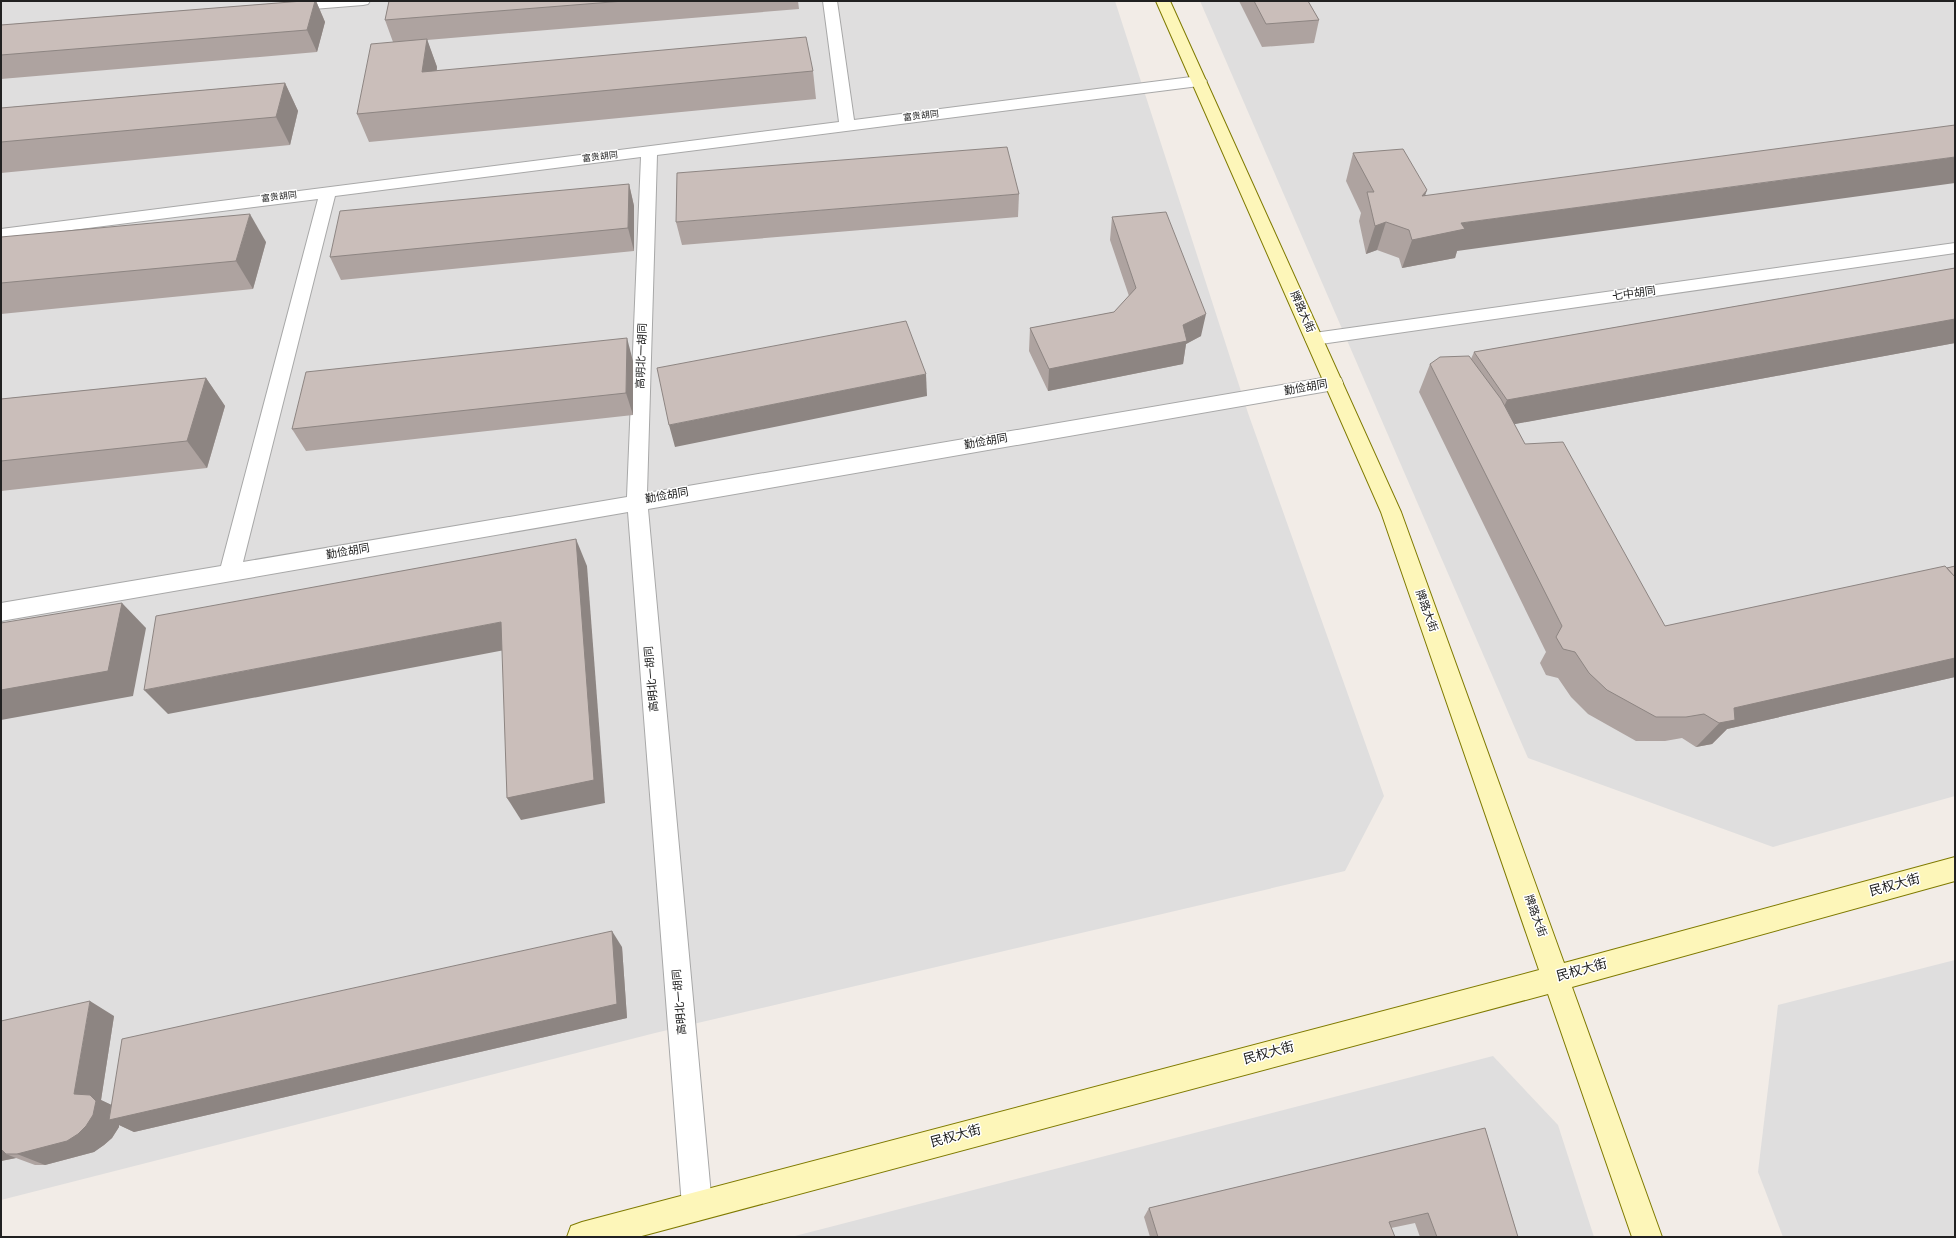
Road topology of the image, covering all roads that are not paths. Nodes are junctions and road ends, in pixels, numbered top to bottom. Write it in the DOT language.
graph roads {
  1 [pos="363,1"];
  2 [pos="830,1"];
  3 [pos="1163,1"];
  4 [pos="276,8"];
  5 [pos="1199,81"];
  6 [pos="847,126"];
  7 [pos="649,150"];
  8 [pos="328,191"];
  9 [pos="1,234"];
  10 [pos="1955,248"];
  11 [pos="1314,339"];
  12 [pos="1334,383"];
  13 [pos="637,502"];
  14 [pos="230,572"];
  15 [pos="1,612"];
  16 [pos="1955,869"];
  17 [pos="1557,978"];
  18 [pos="697,1206"];
  19 [pos="582,1237"];
  20 [pos="1648,1237"];
  1 -- 4 [label="lane"];
  2 -- 6 [label="lane"];
  3 -- 5 [label="street, 牌路大街"];
  5 -- 6 [label="lane, 富贵胡同"];
  5 -- 11 [label="street, 牌路大街"];
  6 -- 7 [label="lane, 富贵胡同"];
  7 -- 8 [label="lane, 富贵胡同"];
  7 -- 13 [label="lane, 高明北一胡同"];
  8 -- 9 [label="lane, 富贵胡同"];
  8 -- 14 [label="lane"];
  10 -- 11 [label="lane, 七中胡同"];
  11 -- 12 [label="street, 牌路大街"];
  12 -- 13 [label="lane, 勤俭胡同"];
  12 -- 17 [label="street, 牌路大街"];
  13 -- 14 [label="lane, 勤俭胡同"];
  13 -- 18 [label="lane, 高明北一胡同"];
  14 -- 15 [label="lane, 勤俭胡同"];
  16 -- 17 [label="street, 民权大街"];
  17 -- 18 [label="street, 民权大街"];
  17 -- 20 [label="street, 牌路大街"];
  18 -- 19 [label="street, 民权大街"];
}
